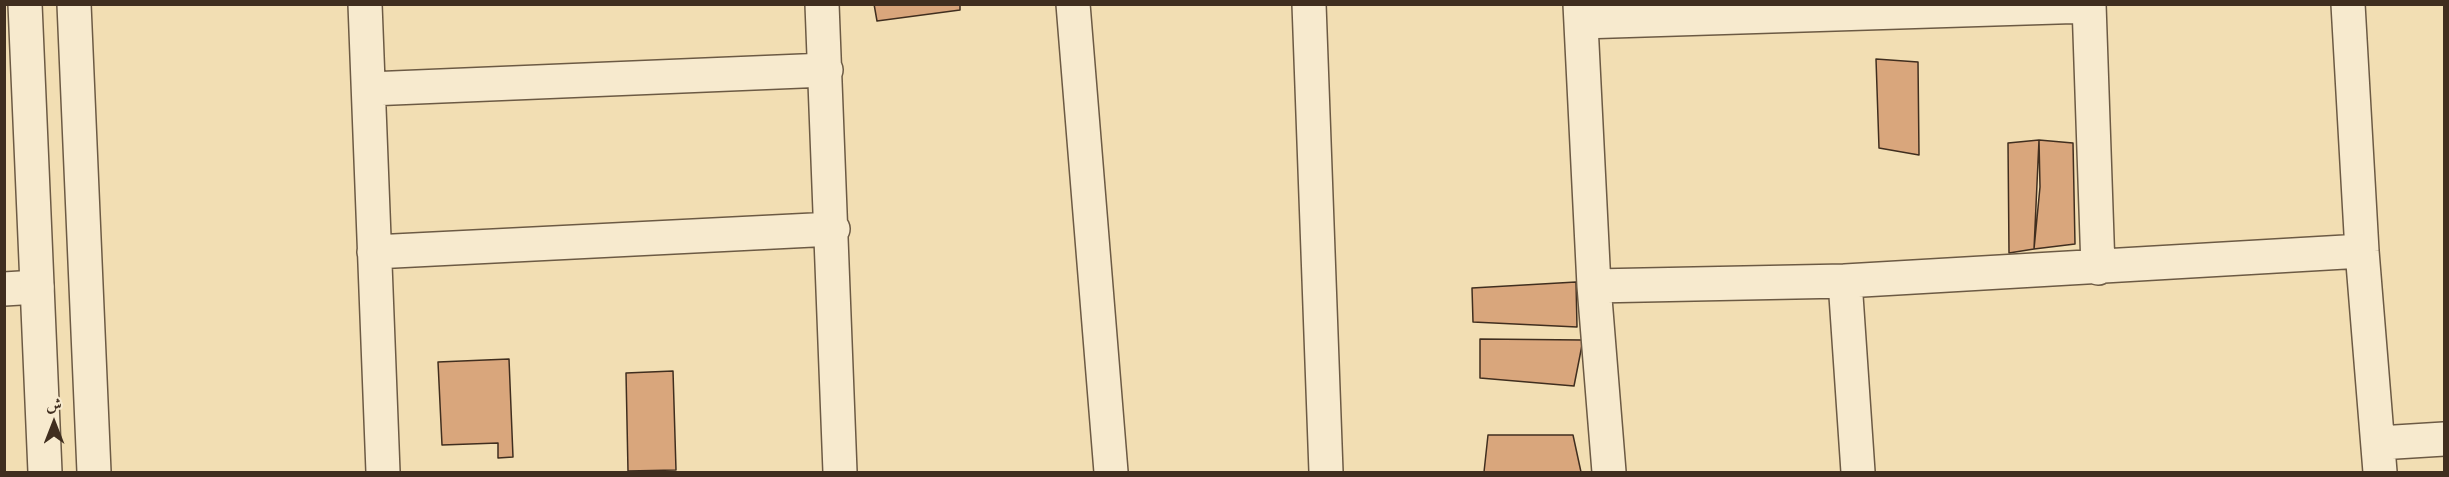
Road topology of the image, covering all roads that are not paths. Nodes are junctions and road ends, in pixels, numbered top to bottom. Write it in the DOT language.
graph roads {
  1 [pos="74,4"];
  2 [pos="365,4"];
  3 [pos="822,4"];
  4 [pos="1073,4"];
  5 [pos="1309,4"];
  6 [pos="2348,4"];
  7 [pos="2089,5"];
  8 [pos="1581,13"];
  9 [pos="19,21"];
  10 [pos="826,70"];
  11 [pos="369,89"];
  12 [pos="833,229"];
  13 [pos="2362,251"];
  14 [pos="374,252"];
  15 [pos="2098,267"];
  16 [pos="1845,280"];
  17 [pos="1594,286"];
  18 [pos="37,287"];
  19 [pos="4,289"];
  20 [pos="88,321"];
  21 [pos="39,326"];
  22 [pos="2445,439"];
  23 [pos="2379,458"];
  24 [pos="45,472"];
  25 [pos="94,472"];
  26 [pos="383,472"];
  27 [pos="840,472"];
  28 [pos="1111,472"];
  29 [pos="1326,472"];
  30 [pos="1609,472"];
  31 [pos="1858,472"];
  1 -- 20 [label="street"];
  2 -- 11 [label="street"];
  3 -- 10 [label="street"];
  4 -- 28 [label="street"];
  5 -- 29 [label="street"];
  6 -- 13 [label="street"];
  7 -- 8 [label="street"];
  7 -- 15 [label="street"];
  8 -- 17 [label="street"];
  9 -- 18 [label="street"];
  10 -- 11 [label="street"];
  10 -- 12 [label="street"];
  11 -- 14 [label="street"];
  12 -- 14 [label="street"];
  12 -- 27 [label="street"];
  13 -- 15 [label="street"];
  13 -- 23 [label="street"];
  14 -- 26 [label="street"];
  15 -- 16 [label="street"];
  16 -- 17 [label="street"];
  16 -- 31 [label="street"];
  17 -- 30 [label="street"];
  18 -- 19 [label="street"];
  18 -- 21 [label="street"];
  20 -- 21 [label="street"];
  20 -- 25 [label="street"];
  21 -- 24 [label="street"];
  22 -- 23 [label="street"];
}
